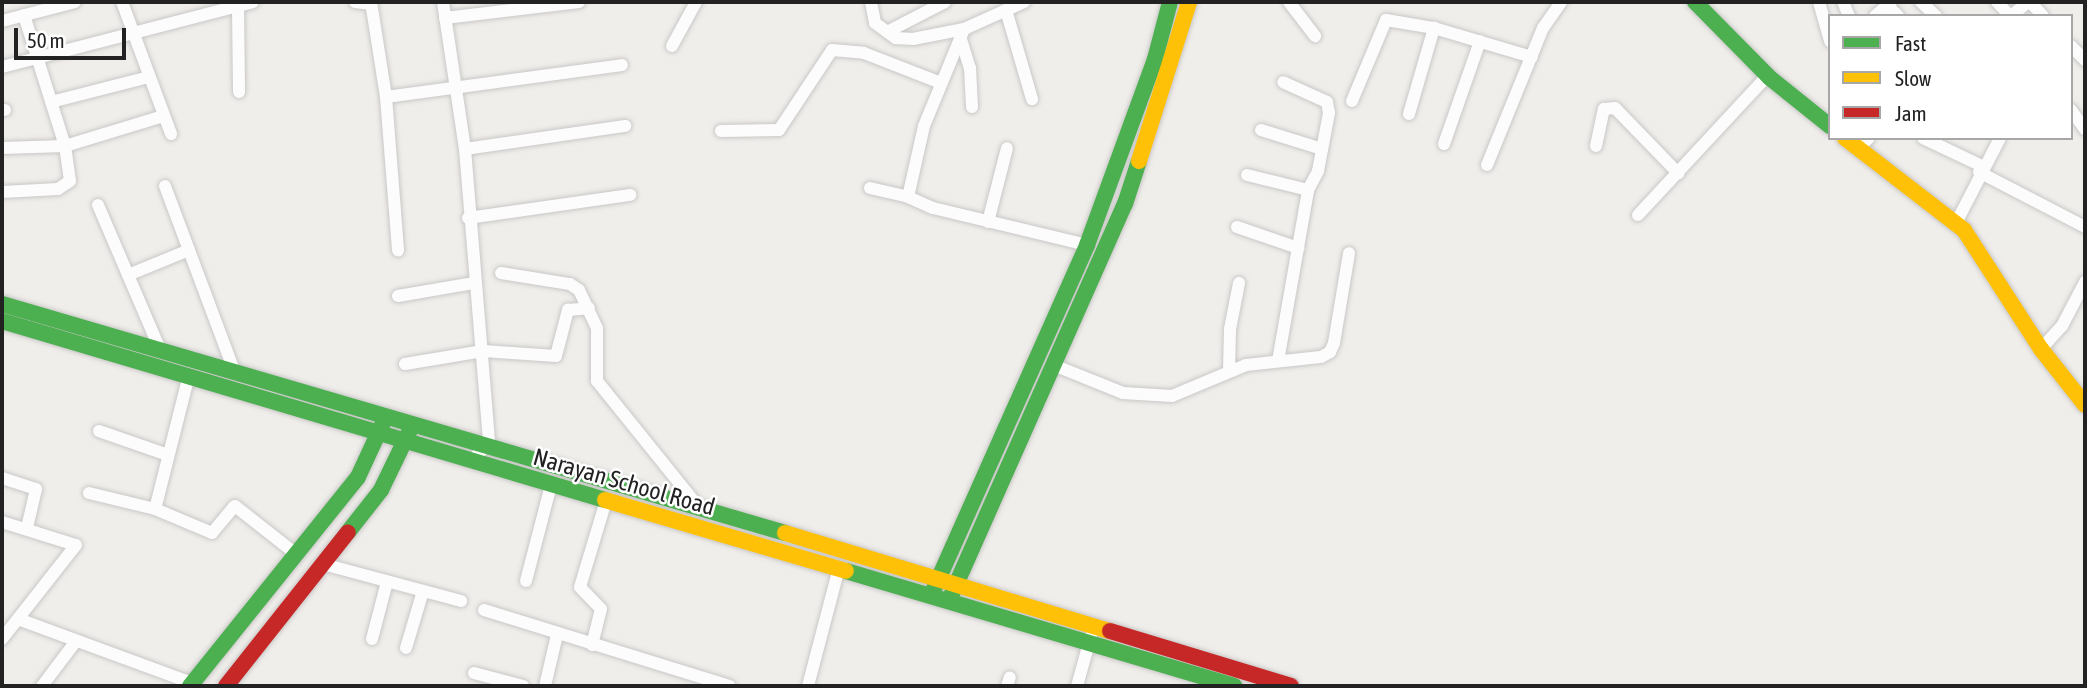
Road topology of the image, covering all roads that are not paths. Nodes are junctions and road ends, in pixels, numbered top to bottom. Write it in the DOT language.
graph roads {
  1 [pos="75,2"];
  2 [pos="122,2"];
  3 [pos="253,2"];
  4 [pos="355,2"];
  5 [pos="443,2"];
  6 [pos="579,2"];
  7 [pos="696,2"];
  8 [pos="871,2"];
  9 [pos="945,2"];
  10 [pos="1024,2"];
  11 [pos="1170,2"];
  12 [pos="1189,2"];
  13 [pos="1289,2"];
  14 [pos="1561,2"];
  15 [pos="1695,2"];
  16 [pos="1819,2"];
  17 [pos="1921,2"];
  18 [pos="2029,2"];
  19 [pos="371,3"];
  20 [pos="238,7"];
  21 [pos="1006,10"];
  22 [pos="1934,14"];
  23 [pos="2013,14"];
  24 [pos="24,15"];
  25 [pos="446,18"];
  26 [pos="2,21"];
  27 [pos="1434,27"];
  28 [pos="132,32"];
  29 [pos="887,32"];
  30 [pos="962,33"];
  31 [pos="1828,33"];
  32 [pos="1315,36"];
  33 [pos="1480,41"];
  34 [pos="673,46"];
  35 [pos="38,57"];
  36 [pos="1532,57"];
  37 [pos="622,65"];
  38 [pos="2,67"];
  39 [pos="1768,75"];
  40 [pos="149,77"];
  41 [pos="1283,82"];
  42 [pos="941,83"];
  43 [pos="455,85"];
  44 [pos="239,92"];
  45 [pos="386,97"];
  46 [pos="1032,99"];
  47 [pos="1352,101"];
  48 [pos="51,103"];
  49 [pos="972,107"];
  50 [pos="2073,113"];
  51 [pos="1409,114"];
  52 [pos="163,116"];
  53 [pos="1828,124"];
  54 [pos="625,126"];
  55 [pos="2085,129"];
  56 [pos="1261,130"];
  57 [pos="721,131"];
  58 [pos="171,134"];
  59 [pos="1927,140"];
  60 [pos="1999,140"];
  61 [pos="1853,141"];
  62 [pos="1444,144"];
  63 [pos="65,146"];
  64 [pos="1596,146"];
  65 [pos="2,148"];
  66 [pos="1007,148"];
  67 [pos="464,149"];
  68 [pos="1322,149"];
  69 [pos="1487,165"];
  70 [pos="1981,169"];
  71 [pos="1678,173"];
  72 [pos="1247,175"];
  73 [pos="165,186"];
  74 [pos="870,188"];
  75 [pos="1308,191"];
  76 [pos="2,192"];
  77 [pos="630,195"];
  78 [pos="908,197"];
  79 [pos="98,205"];
  80 [pos="1638,215"];
  81 [pos="468,218"];
  82 [pos="988,222"];
  83 [pos="1956,223"];
  84 [pos="1237,227"];
  85 [pos="2085,227"];
  86 [pos="1087,245"];
  87 [pos="1298,248"];
  88 [pos="189,250"];
  89 [pos="398,251"];
  90 [pos="1349,253"];
  91 [pos="501,273"];
  92 [pos="128,275"];
  93 [pos="2085,282"];
  94 [pos="1239,283"];
  95 [pos="473,284"];
  96 [pos="398,296"];
  97 [pos="2,304"];
  98 [pos="589,308"];
  99 [pos="2,321"];
  100 [pos="159,347"];
  101 [pos="2041,349"];
  102 [pos="484,351"];
  103 [pos="1278,361"];
  104 [pos="405,364"];
  105 [pos="1056,366"];
  106 [pos="233,368"];
  107 [pos="1229,370"];
  108 [pos="189,374"];
  109 [pos="2085,405"];
  110 [pos="386,415"];
  111 [pos="411,423"];
  112 [pos="99,431"];
  113 [pos="380,434"];
  114 [pos="406,442"];
  115 [pos="489,443"];
  116 [pos="168,454"];
  117 [pos="472,460"];
  118 [pos="2,478"];
  119 [pos="551,485"];
  120 [pos="89,493"];
  121 [pos="606,501"];
  122 [pos="155,509"];
  123 [pos="702,510"];
  124 [pos="2,522"];
  125 [pos="27,528"];
  126 [pos="296,554"];
  127 [pos="323,564"];
  128 [pos="839,568"];
  129 [pos="526,581"];
  130 [pos="387,582"];
  131 [pos="935,588"];
  132 [pos="423,591"];
  133 [pos="953,593"];
  134 [pos="461,601"];
  135 [pos="484,610"];
  136 [pos="18,619"];
  137 [pos="557,635"];
  138 [pos="1091,635"];
  139 [pos="2,639"];
  140 [pos="372,639"];
  141 [pos="76,641"];
  142 [pos="592,645"];
  143 [pos="406,648"];
  144 [pos="474,673"];
  145 [pos="191,685"];
  146 [pos="42,686"];
  147 [pos="226,686"];
  148 [pos="523,686"];
  149 [pos="545,686"];
  150 [pos="729,686"];
  151 [pos="808,686"];
  152 [pos="1077,686"];
  153 [pos="1234,686"];
  154 [pos="1291,686"];
  1 -- 24 [label="street"];
  2 -- 28 [label="street"];
  3 -- 20 [label="street"];
  4 -- 19 [label="street"];
  5 -- 25 [label="street"];
  6 -- 25 [label="street"];
  7 -- 34 [label="street"];
  8 -- 29 [label="street"];
  9 -- 29 [label="street"];
  10 -- 21 [label="street"];
  11 -- 86 [label="street"];
  12 -- 105 [label="street"];
  13 -- 32 [label="street"];
  14 -- 36 [label="street"];
  15 -- 39 [label="street"];
  16 -- 31 [label="street"];
  17 -- 22 [label="street"];
  18 -- 23 [label="street"];
  19 -- 45 [label="street"];
  20 -- 28 [label="street"];
  20 -- 44 [label="street"];
  21 -- 30 [label="street"];
  21 -- 46 [label="street"];
  24 -- 26 [label="street"];
  24 -- 35 [label="street"];
  25 -- 43 [label="street"];
  27 -- 33 [label="street"];
  27 -- 47 [label="street"];
  27 -- 51 [label="street"];
  28 -- 35 [label="street"];
  28 -- 40 [label="street"];
  29 -- 30 [label="street"];
  30 -- 42 [label="street"];
  30 -- 49 [label="street"];
  33 -- 36 [label="street"];
  33 -- 62 [label="street"];
  35 -- 38 [label="street"];
  35 -- 48 [label="street"];
  36 -- 69 [label="street"];
  37 -- 43 [label="street"];
  39 -- 53 [label="street"];
  39 -- 71 [label="street"];
  40 -- 48 [label="street"];
  40 -- 52 [label="street"];
  41 -- 68 [label="street"];
  42 -- 57 [label="street"];
  42 -- 78 [label="street"];
  43 -- 45 [label="street"];
  43 -- 67 [label="street"];
  45 -- 89 [label="street"];
  48 -- 63 [label="street"];
  50 -- 55 [label="street"];
  52 -- 58 [label="street"];
  52 -- 63 [label="street"];
  54 -- 67 [label="street"];
  56 -- 68 [label="street"];
  59 -- 70 [label="street"];
  60 -- 70 [label="street"];
  61 -- 83 [label="street"];
  63 -- 65 [label="street"];
  63 -- 76 [label="street"];
  64 -- 71 [label="street"];
  66 -- 82 [label="street"];
  67 -- 81 [label="street"];
  68 -- 75 [label="street"];
  70 -- 83 [label="street"];
  70 -- 85 [label="street"];
  71 -- 80 [label="street"];
  72 -- 75 [label="street"];
  73 -- 88 [label="street"];
  74 -- 78 [label="street"];
  75 -- 87 [label="street"];
  77 -- 81 [label="street"];
  78 -- 82 [label="street"];
  79 -- 92 [label="street"];
  81 -- 95 [label="street"];
  82 -- 86 [label="street"];
  83 -- 101 [label="street"];
  84 -- 87 [label="street"];
  86 -- 131 [label="street"];
  87 -- 103 [label="street"];
  88 -- 92 [label="street"];
  88 -- 106 [label="street"];
  90 -- 103 [label="street"];
  91 -- 98 [label="street"];
  92 -- 100 [label="street"];
  93 -- 101 [label="street"];
  94 -- 107 [label="street"];
  95 -- 96 [label="street"];
  95 -- 102 [label="street"];
  97 -- 100 [label="street"];
  98 -- 102 [label="street"];
  98 -- 123 [label="street"];
  99 -- 108 [label="street, Narayan School Road"];
  100 -- 106 [label="street"];
  101 -- 109 [label="street"];
  102 -- 104 [label="street"];
  102 -- 115 [label="street"];
  103 -- 107 [label="street"];
  105 -- 107 [label="street"];
  105 -- 133 [label="street"];
  106 -- 110 [label="street"];
  108 -- 113 [label="street, Narayan School Road"];
  108 -- 116 [label="street"];
  110 -- 111 [label="street"];
  110 -- 113 [label="street"];
  111 -- 114 [label="street"];
  111 -- 115 [label="street"];
  112 -- 116 [label="street"];
  113 -- 114 [label="street, Narayan School Road"];
  113 -- 126 [label="street"];
  114 -- 117 [label="street, Narayan School Road"];
  114 -- 127 [label="street"];
  115 -- 117 [label="street"];
  115 -- 123 [label="street"];
  116 -- 122 [label="street"];
  117 -- 119 [label="street, Narayan School Road"];
  118 -- 125 [label="street"];
  119 -- 121 [label="street, Narayan School Road"];
  119 -- 129 [label="street"];
  120 -- 122 [label="street"];
  121 -- 128 [label="street, Narayan School Road"];
  121 -- 142 [label="street"];
  122 -- 126 [label="street"];
  123 -- 131 [label="street"];
  124 -- 125 [label="street"];
  125 -- 136 [label="street"];
  126 -- 145 [label="street"];
  127 -- 130 [label="street"];
  127 -- 147 [label="street"];
  128 -- 131 [label="street, Narayan School Road"];
  128 -- 151 [label="street"];
  130 -- 132 [label="street"];
  130 -- 140 [label="street"];
  131 -- 133 [label="street, Narayan School Road"];
  132 -- 134 [label="street"];
  132 -- 143 [label="street"];
  133 -- 138 [label="street, Narayan School Road"];
  135 -- 137 [label="street"];
  136 -- 139 [label="street"];
  136 -- 141 [label="street"];
  137 -- 142 [label="street"];
  137 -- 149 [label="street"];
  138 -- 152 [label="street"];
  138 -- 153 [label="street"];
  138 -- 154 [label="street"];
  141 -- 145 [label="street"];
  141 -- 146 [label="street"];
  142 -- 150 [label="street"];
  144 -- 148 [label="street"];
}
